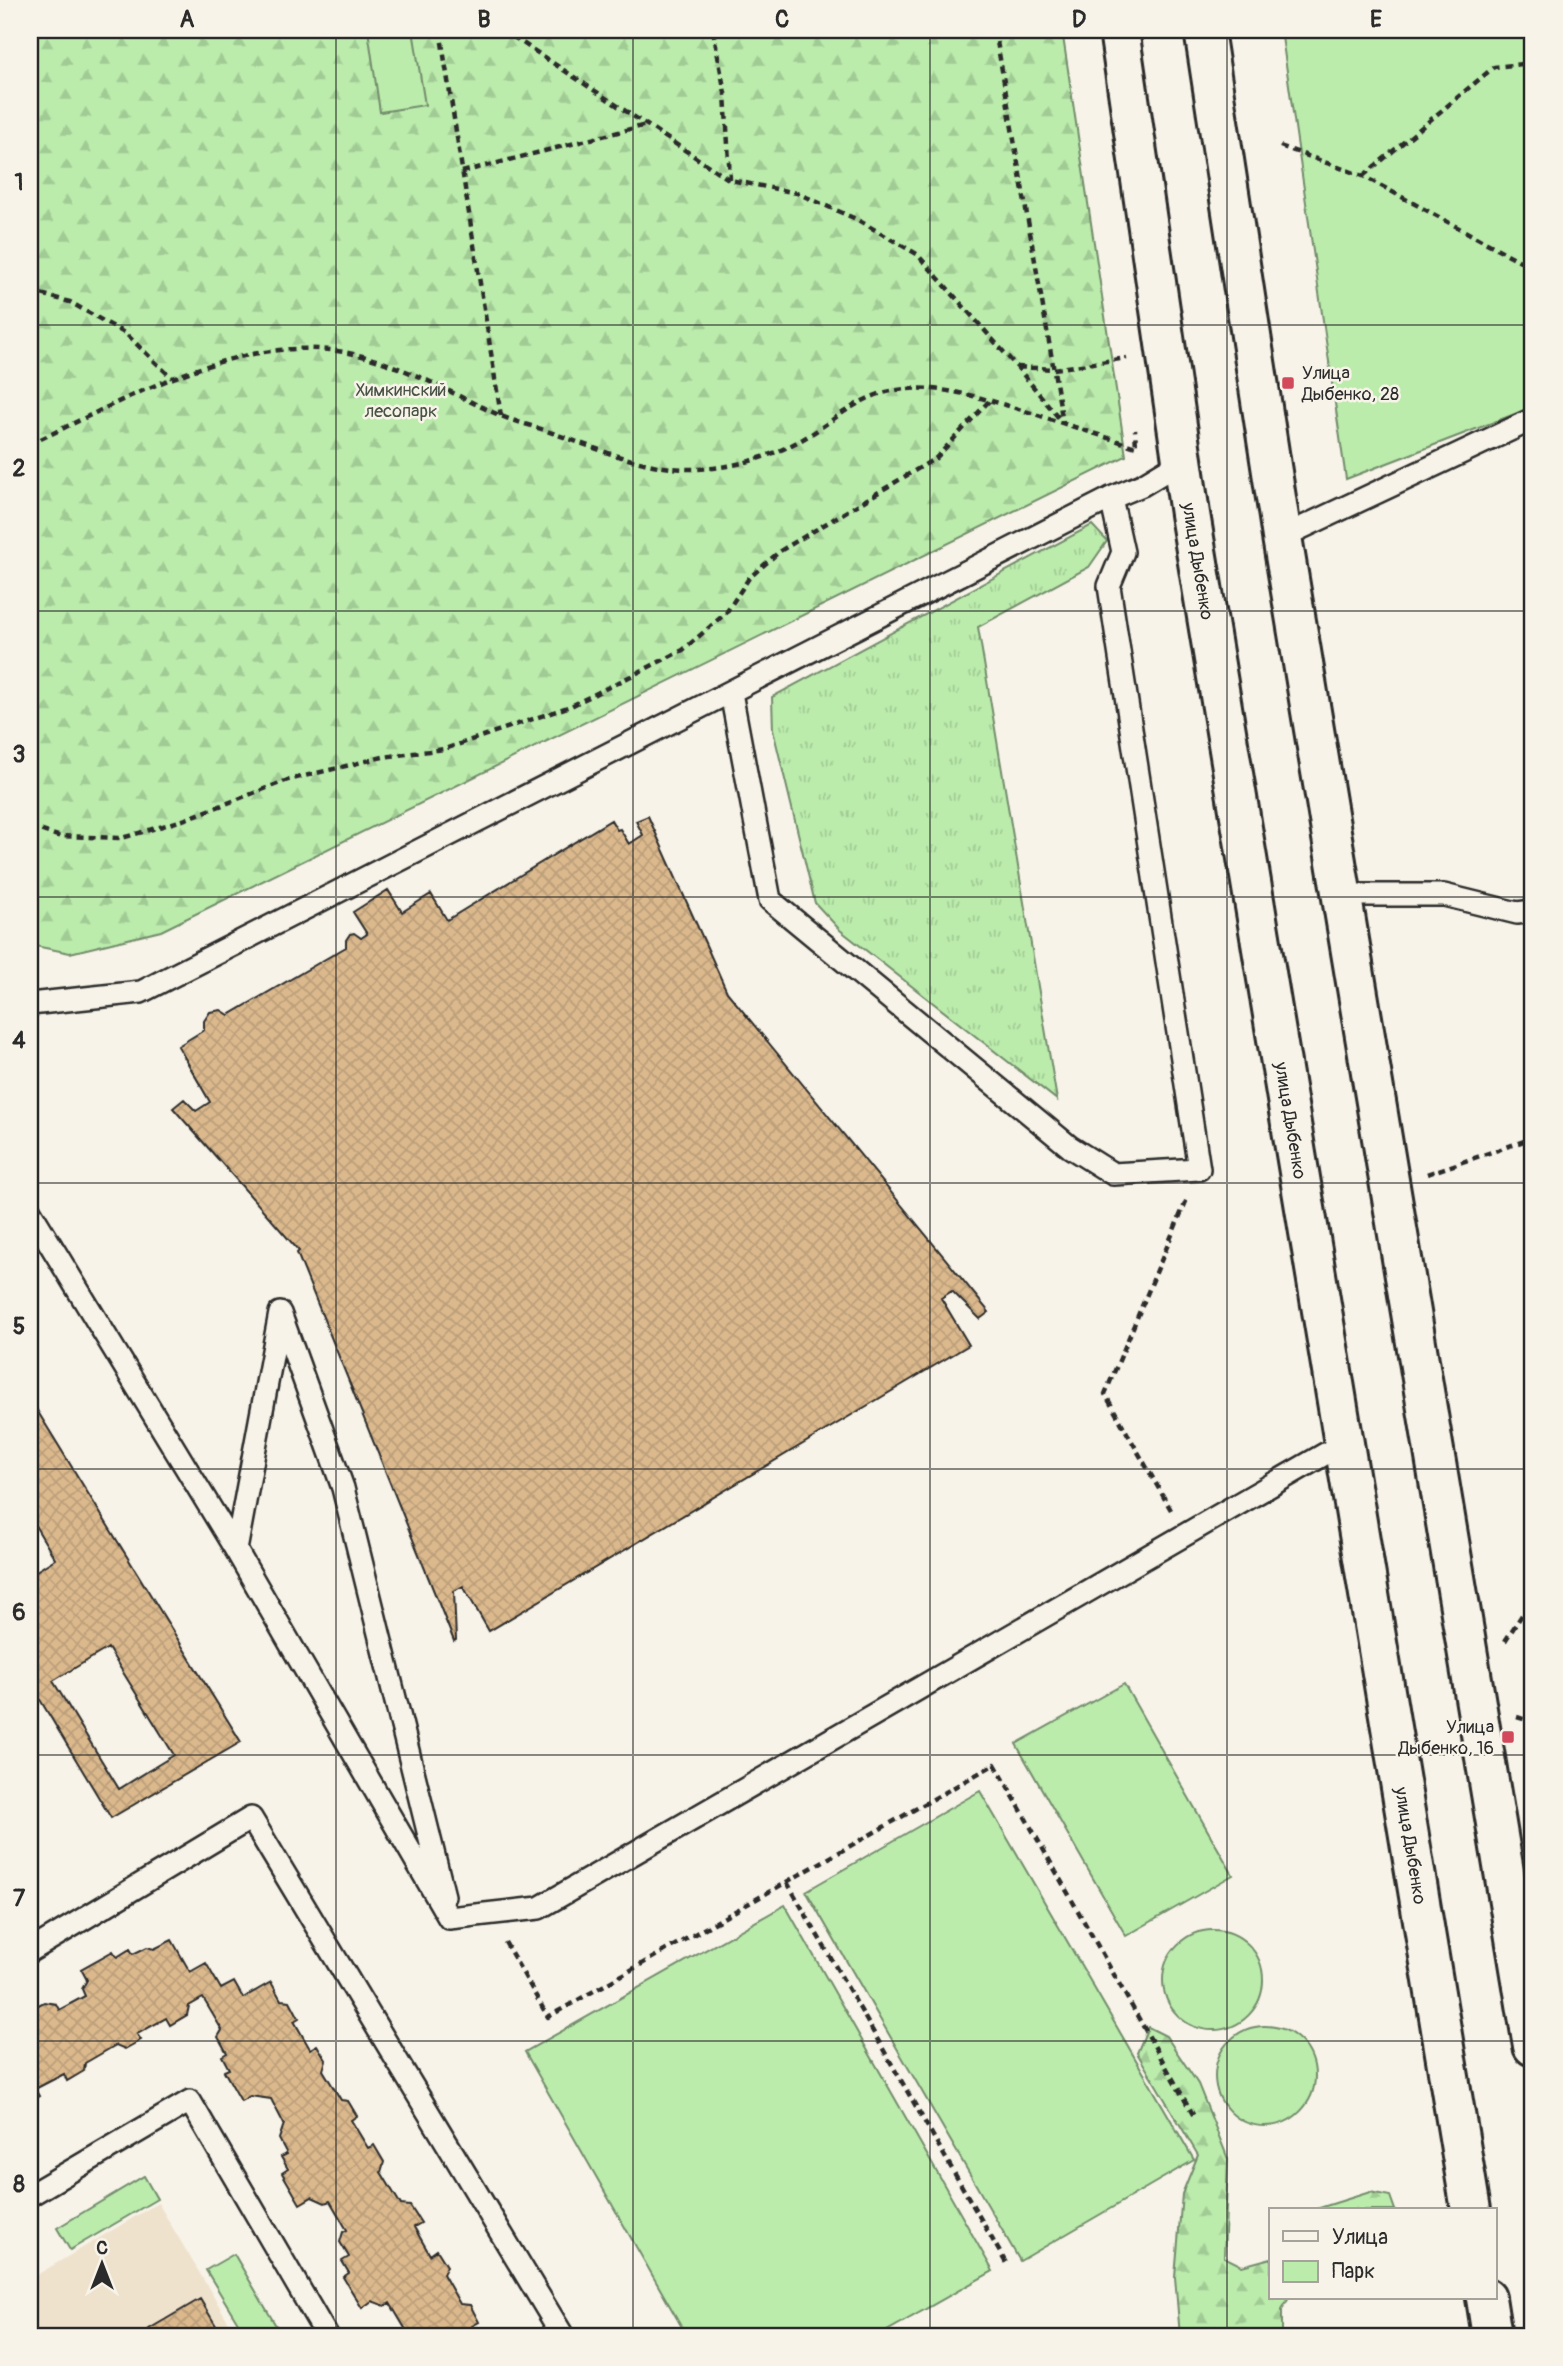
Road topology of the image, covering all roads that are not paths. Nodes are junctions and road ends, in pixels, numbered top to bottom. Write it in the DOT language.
graph roads {
  1 [pos="1119,30"];
  2 [pos="1204,30"];
  3 [pos="1533,418"];
  4 [pos="1182,461"];
  5 [pos="1111,498"];
  6 [pos="1282,537"];
  7 [pos="731,693"];
  8 [pos="1341,895"];
  9 [pos="1533,911"];
  10 [pos="30,1004"];
  11 [pos="30,1211"];
  12 [pos="1344,1443"];
  13 [pos="236,1550"];
  14 [pos="449,1918"];
  15 [pos="30,1951"];
  16 [pos="1533,2046"];
  17 [pos="30,2194"];
  18 [pos="1472,2208"];
  19 [pos="1486,2300"];
  20 [pos="327,2336"];
  21 [pos="563,2336"];
  22 [pos="1492,2336"];
  1 -- 4 [label="main road, улица Дыбенко"];
  2 -- 6 [label="main road"];
  3 -- 6 [label="lane"];
  4 -- 5 [label="lane"];
  4 -- 12 [label="main road, улица Дыбенко"];
  5 -- 7 [label="lane"];
  5 -- 7 [label="lane"];
  6 -- 8 [label="main road"];
  7 -- 10 [label="lane"];
  8 -- 9 [label="lane"];
  8 -- 16 [label="main road"];
  11 -- 13 [label="lane"];
  12 -- 14 [label="lane"];
  12 -- 18 [label="main road, улица Дыбенко"];
  13 -- 14 [label="lane"];
  13 -- 14 [label="lane"];
  15 -- 21 [label="lane"];
  17 -- 20 [label="lane"];
  19 -- 22 [label="main road"];
}
